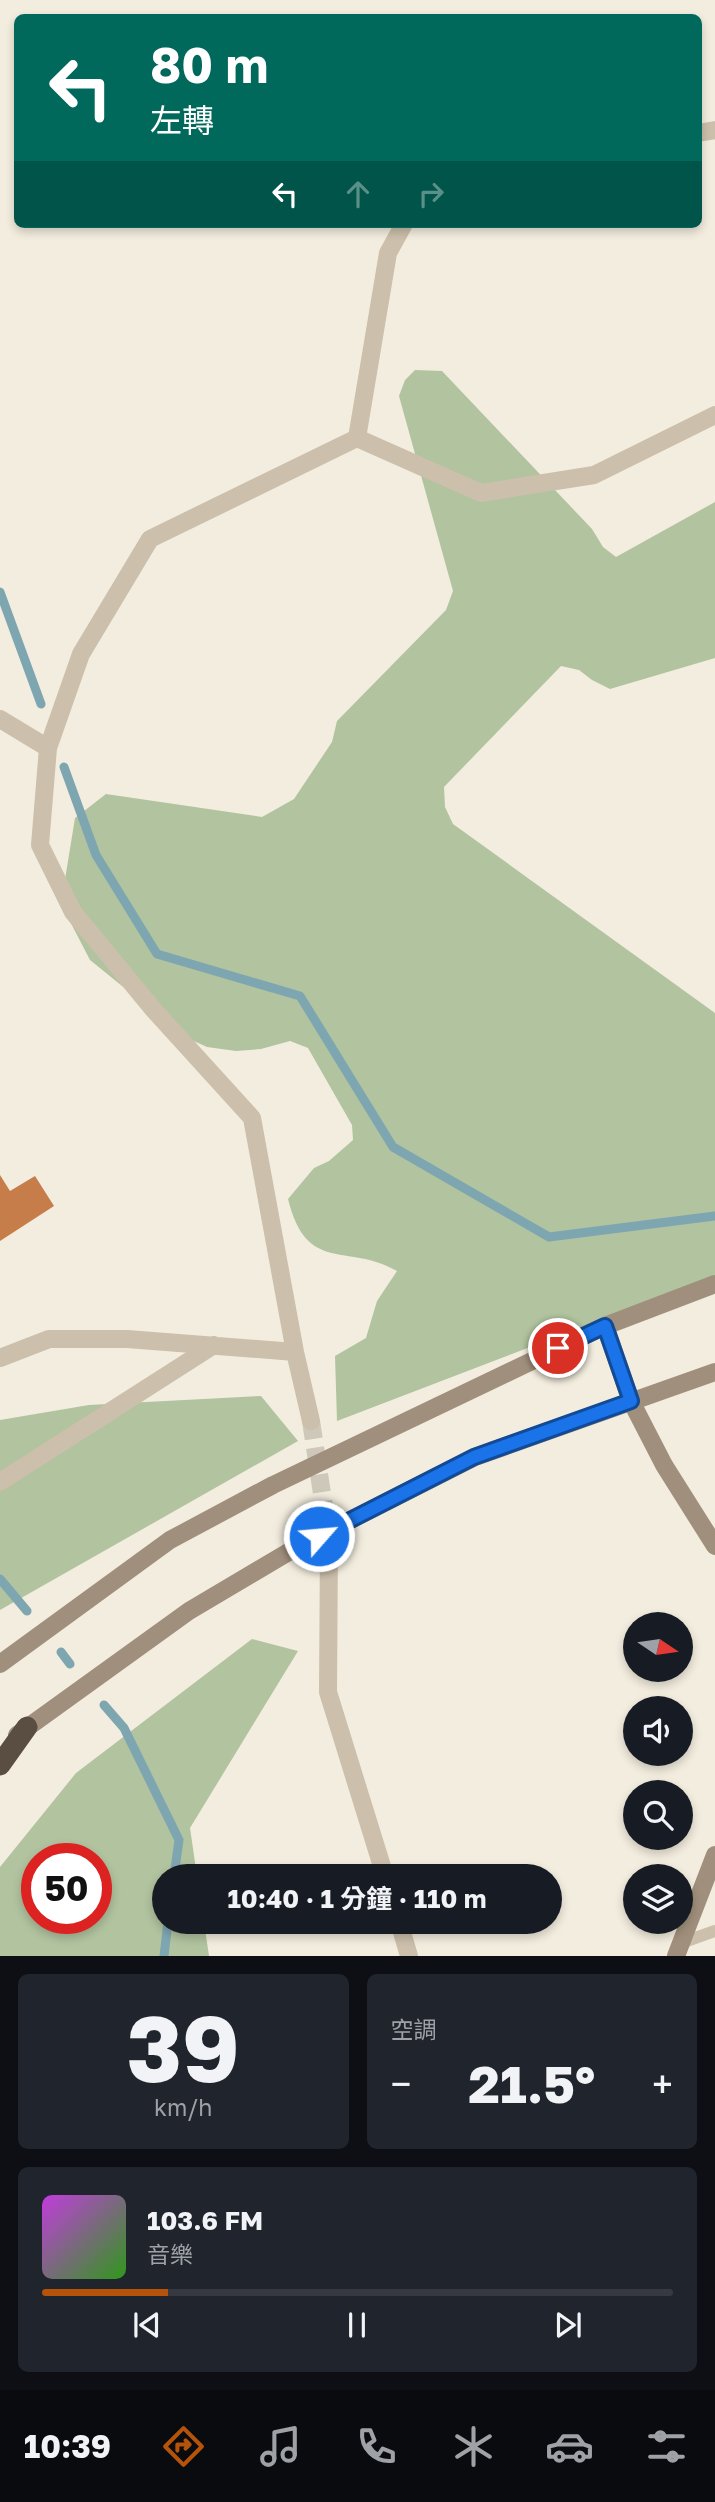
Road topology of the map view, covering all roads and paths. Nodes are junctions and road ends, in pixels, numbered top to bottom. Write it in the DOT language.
graph roads {
  1 [pos="402,228"];
  2 [pos="715,415"];
  3 [pos="357,438"];
  4 [pos="0,719"];
  5 [pos="48,748"];
  6 [pos="715,1284"];
  7 [pos="605,1326"];
  8 [pos="214,1345"];
  9 [pos="295,1352"];
  10 [pos="0,1358"];
  11 [pos="715,1372"];
  12 [pos="631,1401"];
  13 [pos="311,1421"];
  14 [pos="0,1482"];
  15 [pos="329,1541"];
  16 [pos="715,1546"];
  17 [pos="0,1664"];
  18 [pos="27,1727"];
  19 [pos="0,1748"];
  20 [pos="0,1765"];
  21 [pos="715,1855"];
  22 [pos="381,1864"];
  23 [pos="715,1931"];
  24 [pos="403,1934"];
  25 [pos="679,1949"];
  26 [pos="409,1956"];
  1 -- 3 [label="street"];
  2 -- 3 [label="street"];
  3 -- 5 [label="street"];
  4 -- 5 [label="street"];
  5 -- 9 [label="street"];
  6 -- 7 [label="main road"];
  7 -- 12 [label="main road"];
  7 -- 17 [label="main road"];
  8 -- 9 [label="street"];
  8 -- 10 [label="street"];
  8 -- 14 [label="street"];
  9 -- 13 [label="street"];
  11 -- 12 [label="main road"];
  12 -- 16 [label="main road"];
  12 -- 18 [label="main road"];
  15 -- 22 [label="street"];
  18 -- 19 [label="main road"];
  18 -- 20 [label="highway"];
  21 -- 25 [label="main road"];
  23 -- 25 [label="lane"];
  24 -- 26 [label="street"];
}
